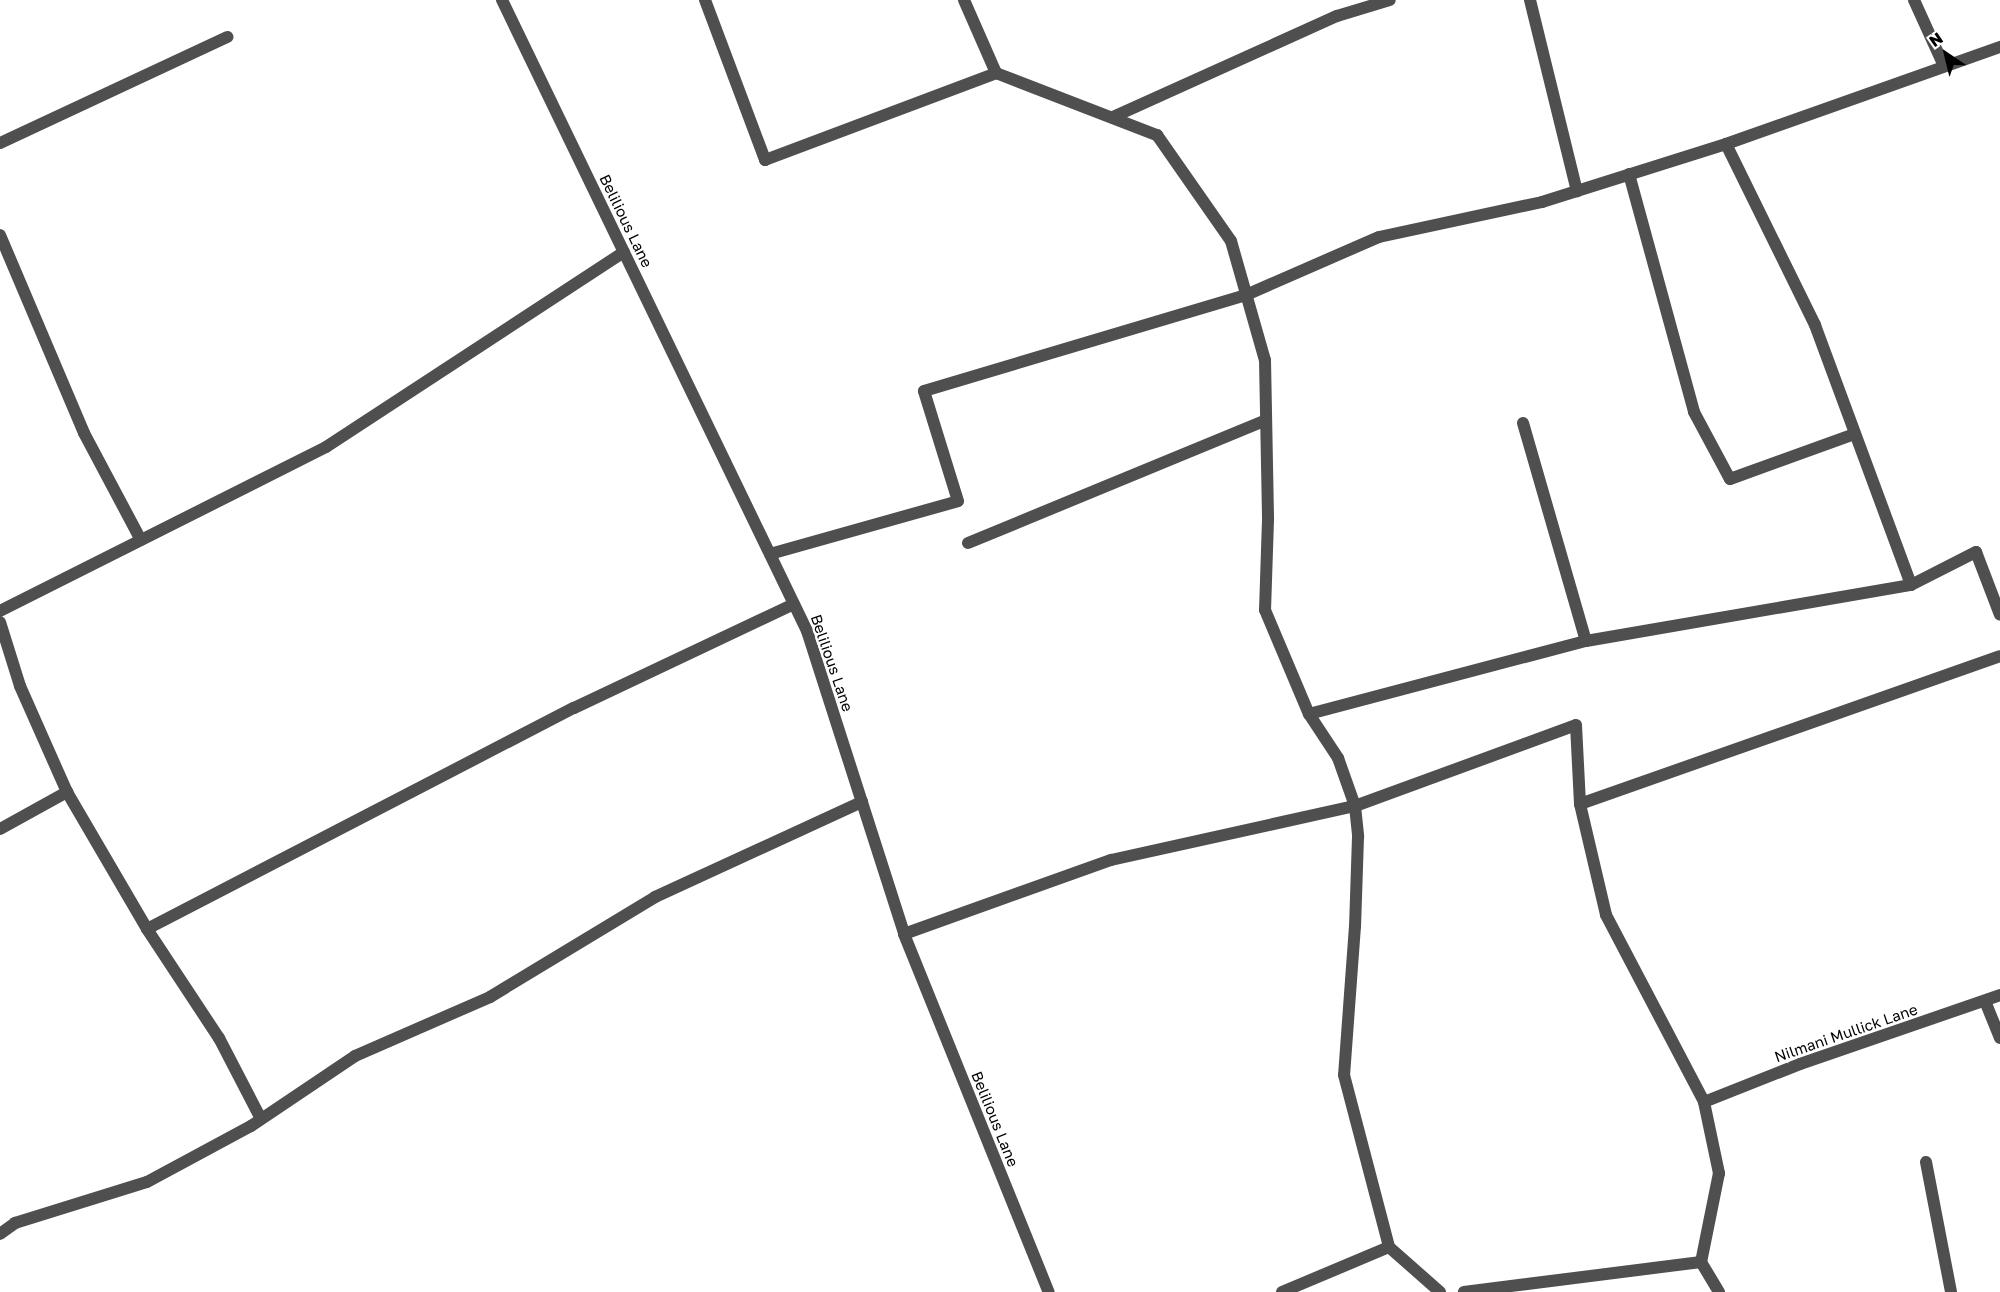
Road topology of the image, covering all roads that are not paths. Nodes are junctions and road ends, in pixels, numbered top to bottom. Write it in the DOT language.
graph roads {
  1 [pos="502,0"];
  2 [pos="705,0"];
  3 [pos="964,0"];
  4 [pos="1390,0"];
  5 [pos="1530,0"];
  6 [pos="1914,0"];
  7 [pos="228,37"];
  8 [pos="2000,47"];
  9 [pos="1963,60"];
  10 [pos="996,73"];
  11 [pos="1113,117"];
  12 [pos="0,142"];
  13 [pos="1726,144"];
  14 [pos="1629,174"];
  15 [pos="1577,191"];
  16 [pos="0,235"];
  17 [pos="624,252"];
  18 [pos="1246,295"];
  19 [pos="1266,420"];
  20 [pos="1523,423"];
  21 [pos="1854,434"];
  22 [pos="141,540"];
  23 [pos="968,543"];
  24 [pos="770,554"];
  25 [pos="1911,585"];
  26 [pos="794,604"];
  27 [pos="0,611"];
  28 [pos="2000,615"];
  29 [pos="0,622"];
  30 [pos="1586,641"];
  31 [pos="2000,656"];
  32 [pos="1309,714"];
  33 [pos="68,792"];
  34 [pos="862,802"];
  35 [pos="1581,804"];
  36 [pos="1355,806"];
  37 [pos="0,830"];
  38 [pos="147,929"];
  39 [pos="904,934"];
  40 [pos="2000,995"];
  41 [pos="1985,1001"];
  42 [pos="2000,1038"];
  43 [pos="1704,1102"];
  44 [pos="261,1119"];
  45 [pos="1926,1162"];
  46 [pos="0,1234"];
  47 [pos="1389,1247"];
  48 [pos="1701,1262"];
  49 [pos="1049,1292"];
  50 [pos="1282,1292"];
  51 [pos="1440,1292"];
  52 [pos="1464,1292"];
  53 [pos="1719,1292"];
  54 [pos="1951,1292"];
  1 -- 17 [label="street, Belilious Lane"];
  2 -- 10 [label="street"];
  3 -- 10 [label="street"];
  4 -- 11 [label="street"];
  5 -- 15 [label="street"];
  6 -- 9 [label="street"];
  7 -- 12 [label="street"];
  8 -- 9 [label="street"];
  9 -- 13 [label="street"];
  10 -- 11 [label="street"];
  11 -- 18 [label="street"];
  13 -- 14 [label="street"];
  13 -- 21 [label="street"];
  14 -- 15 [label="street"];
  14 -- 21 [label="street"];
  15 -- 18 [label="street"];
  16 -- 22 [label="street"];
  17 -- 22 [label="street"];
  17 -- 24 [label="street, Belilious Lane"];
  18 -- 19 [label="street"];
  18 -- 24 [label="street"];
  19 -- 23 [label="street"];
  19 -- 32 [label="street"];
  20 -- 30 [label="street"];
  21 -- 25 [label="street"];
  22 -- 27 [label="street"];
  24 -- 26 [label="street, Belilious Lane"];
  25 -- 28 [label="street"];
  25 -- 30 [label="street"];
  26 -- 34 [label="street, Belilious Lane"];
  26 -- 38 [label="street"];
  29 -- 33 [label="street"];
  30 -- 32 [label="street"];
  31 -- 35 [label="street"];
  32 -- 36 [label="street"];
  33 -- 37 [label="street"];
  33 -- 38 [label="street"];
  34 -- 39 [label="street, Belilious Lane"];
  34 -- 44 [label="street"];
  35 -- 36 [label="street"];
  35 -- 43 [label="street"];
  36 -- 39 [label="street"];
  36 -- 47 [label="street"];
  38 -- 44 [label="street"];
  39 -- 49 [label="street, Belilious Lane"];
  40 -- 41 [label="street, Nilmani Mullick Lane"];
  41 -- 42 [label="street"];
  41 -- 43 [label="street, Nilmani Mullick Lane"];
  43 -- 48 [label="street"];
  44 -- 46 [label="street"];
  45 -- 54 [label="street"];
  47 -- 50 [label="street"];
  47 -- 51 [label="street"];
  48 -- 52 [label="street"];
  48 -- 53 [label="street"];
}
